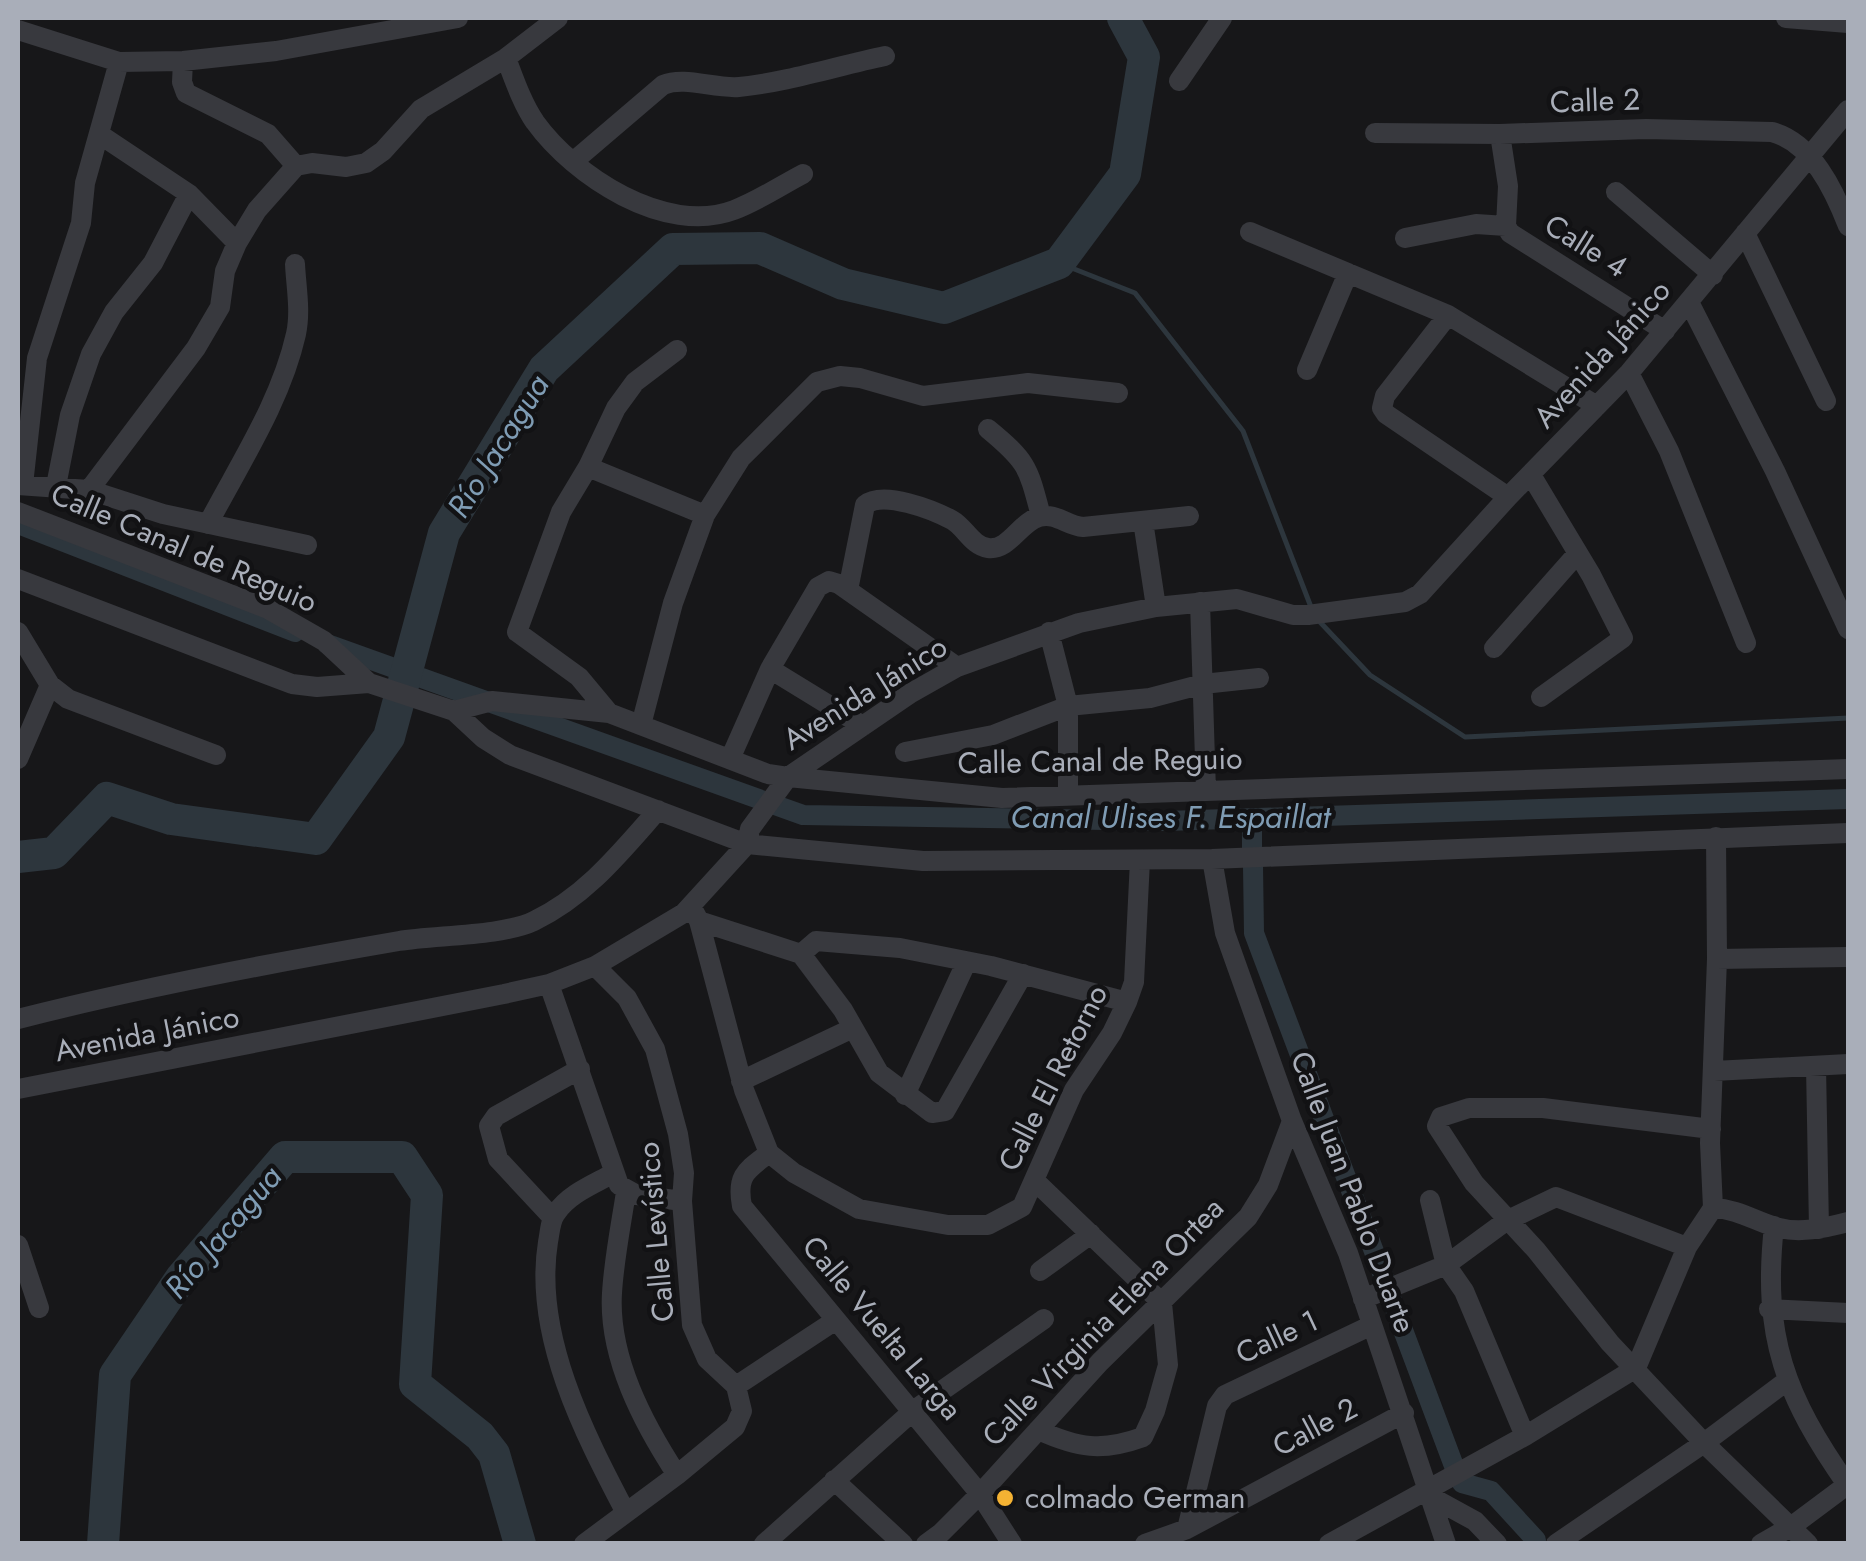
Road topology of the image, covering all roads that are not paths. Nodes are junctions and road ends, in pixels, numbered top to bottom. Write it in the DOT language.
graph roads {
  1 [pos="458,18"];
  2 [pos="558,18"];
  3 [pos="1222,18"];
  4 [pos="1786,18"];
  5 [pos="1848,22"];
  6 [pos="18,30"];
  7 [pos="885,56"];
  8 [pos="506,58"];
  9 [pos="182,61"];
  10 [pos="120,62"];
  11 [pos="1178,81"];
  12 [pos="1848,110"];
  13 [pos="1375,133"];
  14 [pos="99,134"];
  15 [pos="1500,134"];
  16 [pos="1807,156"];
  17 [pos="574,161"];
  18 [pos="296,166"];
  19 [pos="802,174"];
  20 [pos="1841,191"];
  21 [pos="1616,192"];
  22 [pos="188,194"];
  23 [pos="1506,226"];
  24 [pos="1848,226"];
  25 [pos="1250,232"];
  26 [pos="1745,233"];
  27 [pos="1405,238"];
  28 [pos="237,243"];
  29 [pos="295,264"];
  30 [pos="1348,273"];
  31 [pos="1712,275"];
  32 [pos="1690,304"];
  33 [pos="1448,315"];
  34 [pos="1666,331"];
  35 [pos="677,350"];
  36 [pos="1307,370"];
  37 [pos="1629,373"];
  38 [pos="1118,392"];
  39 [pos="1826,402"];
  40 [pos="1597,406"];
  41 [pos="988,429"];
  42 [pos="588,467"];
  43 [pos="1531,476"];
  44 [pos="20,485"];
  45 [pos="56,486"];
  46 [pos="89,490"];
  47 [pos="1508,497"];
  48 [pos="18,512"];
  49 [pos="705,515"];
  50 [pos="1041,516"];
  51 [pos="1189,516"];
  52 [pos="1143,520"];
  53 [pos="208,524"];
  54 [pos="307,545"];
  55 [pos="1576,554"];
  56 [pos="18,579"];
  57 [pos="848,590"];
  58 [pos="1200,602"];
  59 [pos="1156,607"];
  60 [pos="1848,629"];
  61 [pos="18,632"];
  62 [pos="1050,632"];
  63 [pos="1746,644"];
  64 [pos="1494,648"];
  65 [pos="956,667"];
  66 [pos="770,669"];
  67 [pos="1258,678"];
  68 [pos="369,684"];
  69 [pos="1203,684"];
  70 [pos="50,685"];
  71 [pos="1541,697"];
  72 [pos="1068,706"];
  73 [pos="454,710"];
  74 [pos="608,713"];
  75 [pos="641,725"];
  76 [pos="864,726"];
  77 [pos="905,752"];
  78 [pos="216,755"];
  79 [pos="18,758"];
  80 [pos="730,759"];
  81 [pos="1848,769"];
  82 [pos="784,782"];
  83 [pos="1206,791"];
  84 [pos="1068,796"];
  85 [pos="658,810"];
  86 [pos="1848,833"];
  87 [pos="748,836"];
  88 [pos="1716,837"];
  89 [pos="1212,859"];
  90 [pos="1140,860"];
  91 [pos="695,913"];
  92 [pos="801,954"];
  93 [pos="1848,958"];
  94 [pos="1717,960"];
  95 [pos="966,963"];
  96 [pos="595,966"];
  97 [pos="1022,974"];
  98 [pos="549,984"];
  99 [pos="1127,1002"];
  100 [pos="18,1019"];
  101 [pos="853,1028"];
  102 [pos="1848,1064"];
  103 [pos="1816,1066"];
  104 [pos="580,1070"];
  105 [pos="1714,1072"];
  106 [pos="741,1081"];
  107 [pos="18,1089"];
  108 [pos="905,1095"];
  109 [pos="1292,1121"];
  110 [pos="1711,1129"];
  111 [pos="769,1153"];
  112 [pos="612,1174"];
  113 [pos="1035,1181"];
  114 [pos="626,1192"];
  115 [pos="1430,1200"];
  116 [pos="682,1201"];
  117 [pos="1713,1208"];
  118 [pos="552,1217"];
  119 [pos="1506,1221"];
  120 [pos="1848,1222"];
  121 [pos="1774,1226"];
  122 [pos="1819,1229"];
  123 [pos="1091,1234"];
  124 [pos="18,1244"];
  125 [pos="1687,1247"];
  126 [pos="1446,1265"];
  127 [pos="1040,1271"];
  128 [pos="1363,1298"];
  129 [pos="1162,1302"];
  130 [pos="38,1308"];
  131 [pos="1769,1308"];
  132 [pos="1848,1313"];
  133 [pos="1044,1319"];
  134 [pos="836,1320"];
  135 [pos="1372,1325"];
  136 [pos="1636,1368"];
  137 [pos="1788,1380"];
  138 [pos="736,1386"];
  139 [pos="914,1411"];
  140 [pos="1404,1414"];
  141 [pos="1038,1430"];
  142 [pos="1525,1436"];
  143 [pos="1704,1443"];
  144 [pos="677,1475"];
  145 [pos="834,1480"];
  146 [pos="1848,1486"];
  147 [pos="1431,1493"];
  148 [pos="980,1494"];
  149 [pos="626,1513"];
  150 [pos="1792,1526"];
  151 [pos="1188,1529"];
  152 [pos="1155,1542"];
  153 [pos="767,1543"];
  154 [pos="584,1544"];
  155 [pos="903,1544"];
  156 [pos="926,1544"];
  157 [pos="1012,1544"];
  158 [pos="1329,1544"];
  159 [pos="1446,1544"];
  160 [pos="1497,1544"];
  161 [pos="1556,1544"];
  162 [pos="1761,1544"];
  163 [pos="1808,1544"];
  1 -- 9 [label="street"];
  2 -- 8 [label="street"];
  3 -- 11 [label="street"];
  4 -- 5 [label="street"];
  6 -- 10 [label="street"];
  7 -- 17 [label="street"];
  8 -- 17 [label="street"];
  8 -- 18 [label="street"];
  9 -- 10 [label="street"];
  9 -- 18 [label="street"];
  10 -- 14 [label="street"];
  12 -- 16 [label="street, Avenida Jánico"];
  13 -- 15 [label="street, Calle 2"];
  14 -- 22 [label="street"];
  14 -- 44 [label="street"];
  15 -- 16 [label="street, Calle 2"];
  15 -- 23 [label="street, Calle 4"];
  16 -- 20 [label="street"];
  16 -- 26 [label="street, Avenida Jánico"];
  17 -- 19 [label="street"];
  18 -- 28 [label="street"];
  20 -- 24 [label="street"];
  21 -- 31 [label="street"];
  22 -- 28 [label="street"];
  22 -- 45 [label="street"];
  23 -- 27 [label="street"];
  23 -- 34 [label="street, Calle 4"];
  25 -- 30 [label="street"];
  26 -- 31 [label="street, Avenida Jánico"];
  26 -- 39 [label="street"];
  28 -- 46 [label="street"];
  29 -- 53 [label="street"];
  30 -- 33 [label="street"];
  30 -- 36 [label="street"];
  31 -- 32 [label="street, Avenida Jánico"];
  32 -- 34 [label="street, Avenida Jánico"];
  32 -- 60 [label="street"];
  33 -- 40 [label="street"];
  33 -- 47 [label="street"];
  34 -- 37 [label="street, Avenida Jánico"];
  35 -- 42 [label="street"];
  37 -- 40 [label="street, Avenida Jánico"];
  37 -- 63 [label="street"];
  38 -- 49 [label="street"];
  40 -- 43 [label="street, Avenida Jánico"];
  41 -- 50 [label="street"];
  42 -- 49 [label="street"];
  42 -- 74 [label="street"];
  43 -- 47 [label="street, Avenida Jánico"];
  43 -- 55 [label="street"];
  44 -- 45 [label="street"];
  45 -- 46 [label="street"];
  46 -- 53 [label="street"];
  47 -- 58 [label="street, Avenida Jánico"];
  48 -- 68 [label="street, Calle Canal de Reguio"];
  49 -- 75 [label="street"];
  50 -- 52 [label="street"];
  50 -- 57 [label="street"];
  51 -- 52 [label="street"];
  52 -- 59 [label="street"];
  53 -- 54 [label="street"];
  55 -- 64 [label="street"];
  55 -- 71 [label="street"];
  56 -- 68 [label="street, Calle Canal de Reguio"];
  57 -- 65 [label="street"];
  57 -- 66 [label="street"];
  58 -- 59 [label="street, Avenida Jánico"];
  58 -- 69 [label="street"];
  59 -- 62 [label="street, Avenida Jánico"];
  61 -- 70 [label="street"];
  62 -- 65 [label="street, Avenida Jánico"];
  62 -- 72 [label="street"];
  65 -- 76 [label="street, Avenida Jánico"];
  66 -- 76 [label="street"];
  66 -- 80 [label="street"];
  67 -- 69 [label="street"];
  68 -- 73 [label="street, Calle Canal de Reguio"];
  69 -- 72 [label="street"];
  69 -- 83 [label="street"];
  70 -- 78 [label="street"];
  70 -- 79 [label="street"];
  72 -- 77 [label="street"];
  72 -- 84 [label="street"];
  73 -- 74 [label="street, Calle Canal de Reguio"];
  73 -- 85 [label="street"];
  74 -- 75 [label="street, Calle Canal de Reguio"];
  75 -- 80 [label="street, Calle Canal de Reguio"];
  76 -- 82 [label="street, Avenida Jánico"];
  80 -- 82 [label="street, Calle Canal de Reguio"];
  81 -- 83 [label="street, Calle Canal de Reguio"];
  82 -- 84 [label="street, Calle Canal de Reguio"];
  82 -- 87 [label="street, Avenida Jánico"];
  83 -- 84 [label="street, Calle Canal de Reguio"];
  85 -- 87 [label="street"];
  85 -- 100 [label="street"];
  86 -- 88 [label="street"];
  87 -- 90 [label="street"];
  87 -- 91 [label="street, Avenida Jánico"];
  88 -- 89 [label="street"];
  88 -- 94 [label="street"];
  89 -- 90 [label="street"];
  89 -- 109 [label="street, Calle Juan Pablo Duarte"];
  90 -- 99 [label="street, Calle El Retorno"];
  91 -- 92 [label="street"];
  91 -- 96 [label="street, Avenida Jánico"];
  91 -- 106 [label="street"];
  92 -- 95 [label="street"];
  92 -- 101 [label="street"];
  93 -- 94 [label="street"];
  94 -- 105 [label="street"];
  95 -- 97 [label="street"];
  95 -- 108 [label="street"];
  96 -- 98 [label="street, Avenida Jánico"];
  96 -- 116 [label="street, Calle Levístico"];
  97 -- 99 [label="street"];
  97 -- 108 [label="street"];
  98 -- 104 [label="street"];
  98 -- 107 [label="street, Avenida Jánico"];
  99 -- 113 [label="street, Calle El Retorno"];
  101 -- 106 [label="street"];
  101 -- 108 [label="street"];
  102 -- 103 [label="street"];
  103 -- 105 [label="street"];
  103 -- 122 [label="street"];
  104 -- 112 [label="street"];
  104 -- 118 [label="street"];
  105 -- 110 [label="street"];
  106 -- 111 [label="street"];
  109 -- 128 [label="street, Calle Juan Pablo Duarte"];
  109 -- 129 [label="street, Calle Virginia Elena Ortea"];
  110 -- 117 [label="street"];
  110 -- 119 [label="street"];
  111 -- 113 [label="street, Calle El Retorno"];
  111 -- 134 [label="street, Calle Vuelta Larga"];
  112 -- 114 [label="street"];
  112 -- 118 [label="street"];
  113 -- 123 [label="street"];
  114 -- 116 [label="street"];
  114 -- 144 [label="street"];
  115 -- 126 [label="street"];
  116 -- 138 [label="street, Calle Levístico"];
  117 -- 121 [label="street"];
  117 -- 125 [label="street"];
  118 -- 149 [label="street"];
  119 -- 125 [label="street"];
  119 -- 126 [label="street"];
  119 -- 136 [label="street"];
  120 -- 122 [label="street"];
  121 -- 122 [label="street"];
  121 -- 131 [label="street"];
  123 -- 127 [label="street"];
  123 -- 129 [label="street"];
  124 -- 130 [label="street"];
  125 -- 136 [label="street"];
  126 -- 128 [label="street"];
  126 -- 142 [label="street"];
  128 -- 135 [label="street, Calle Juan Pablo Duarte"];
  129 -- 141 [label="street, Calle Virginia Elena Ortea"];
  129 -- 141 [label="street"];
  131 -- 132 [label="street"];
  131 -- 137 [label="street"];
  133 -- 139 [label="street"];
  134 -- 138 [label="street"];
  134 -- 139 [label="street, Calle Vuelta Larga"];
  135 -- 140 [label="street, Calle Juan Pablo Duarte"];
  135 -- 151 [label="street, Calle 1"];
  136 -- 142 [label="street"];
  136 -- 143 [label="street"];
  137 -- 143 [label="street"];
  137 -- 146 [label="street"];
  138 -- 144 [label="street"];
  139 -- 145 [label="street"];
  139 -- 148 [label="street, Calle Vuelta Larga"];
  140 -- 147 [label="street, Calle Juan Pablo Duarte"];
  140 -- 151 [label="street, Calle 2"];
  141 -- 148 [label="street, Calle Virginia Elena Ortea"];
  142 -- 147 [label="street"];
  143 -- 150 [label="street"];
  143 -- 161 [label="street"];
  144 -- 149 [label="street"];
  145 -- 153 [label="street"];
  145 -- 155 [label="street"];
  146 -- 150 [label="street"];
  147 -- 158 [label="street"];
  147 -- 159 [label="street, Calle Juan Pablo Duarte"];
  147 -- 160 [label="street"];
  148 -- 156 [label="street, Calle Virginia Elena Ortea"];
  148 -- 157 [label="street, Calle Vuelta Larga"];
  149 -- 154 [label="street"];
  150 -- 162 [label="street"];
  150 -- 163 [label="street"];
  151 -- 152 [label="street, Calle 2"];
}
